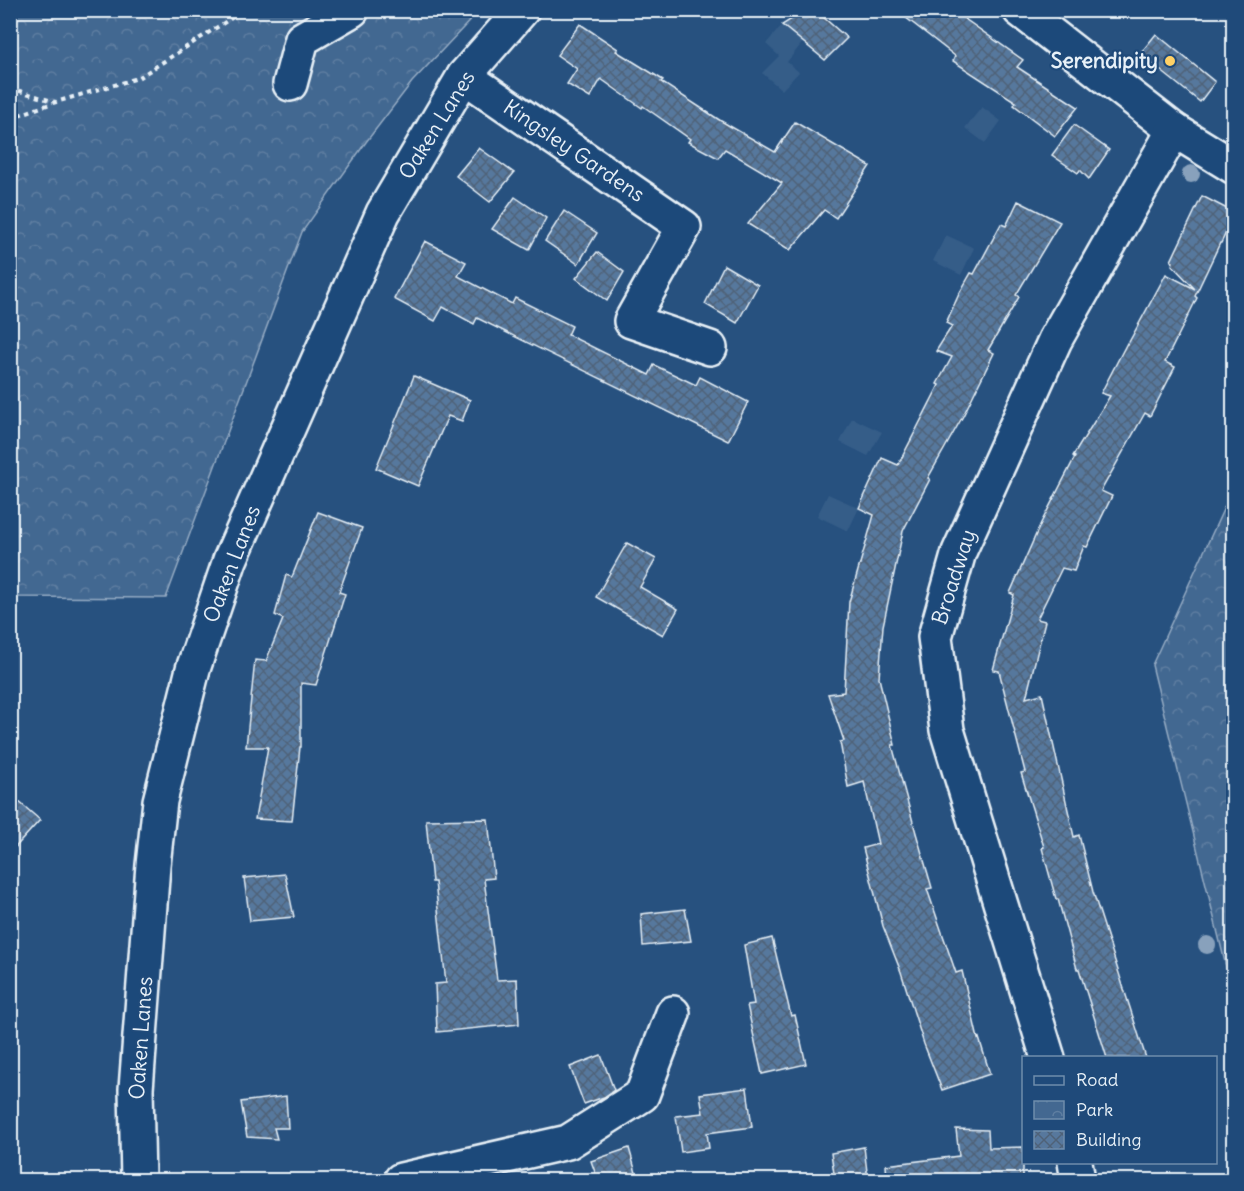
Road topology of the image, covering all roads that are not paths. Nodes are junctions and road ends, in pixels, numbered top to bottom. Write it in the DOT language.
graph roads {
  1 [pos="352,10"];
  2 [pos="522,10"];
  3 [pos="1020,10"];
  4 [pos="464,76"];
  5 [pos="290,84"];
  6 [pos="1174,130"];
  7 [pos="1233,167"];
  8 [pos="710,348"];
  9 [pos="673,1013"];
  10 [pos="1047,1056"];
  11 [pos="1074,1164"];
  12 [pos="138,1180"];
  13 [pos="401,1180"];
  14 [pos="1078,1180"];
  1 -- 5 [label="street"];
  2 -- 4 [label="street, Oaken Lanes"];
  3 -- 6 [label="street"];
  4 -- 8 [label="street, Kingsley Gardens"];
  4 -- 12 [label="street, Oaken Lanes"];
  6 -- 7 [label="street"];
  6 -- 10 [label="street, Broadway"];
  9 -- 13 [label="street"];
  11 -- 14 [label="street"];
}
